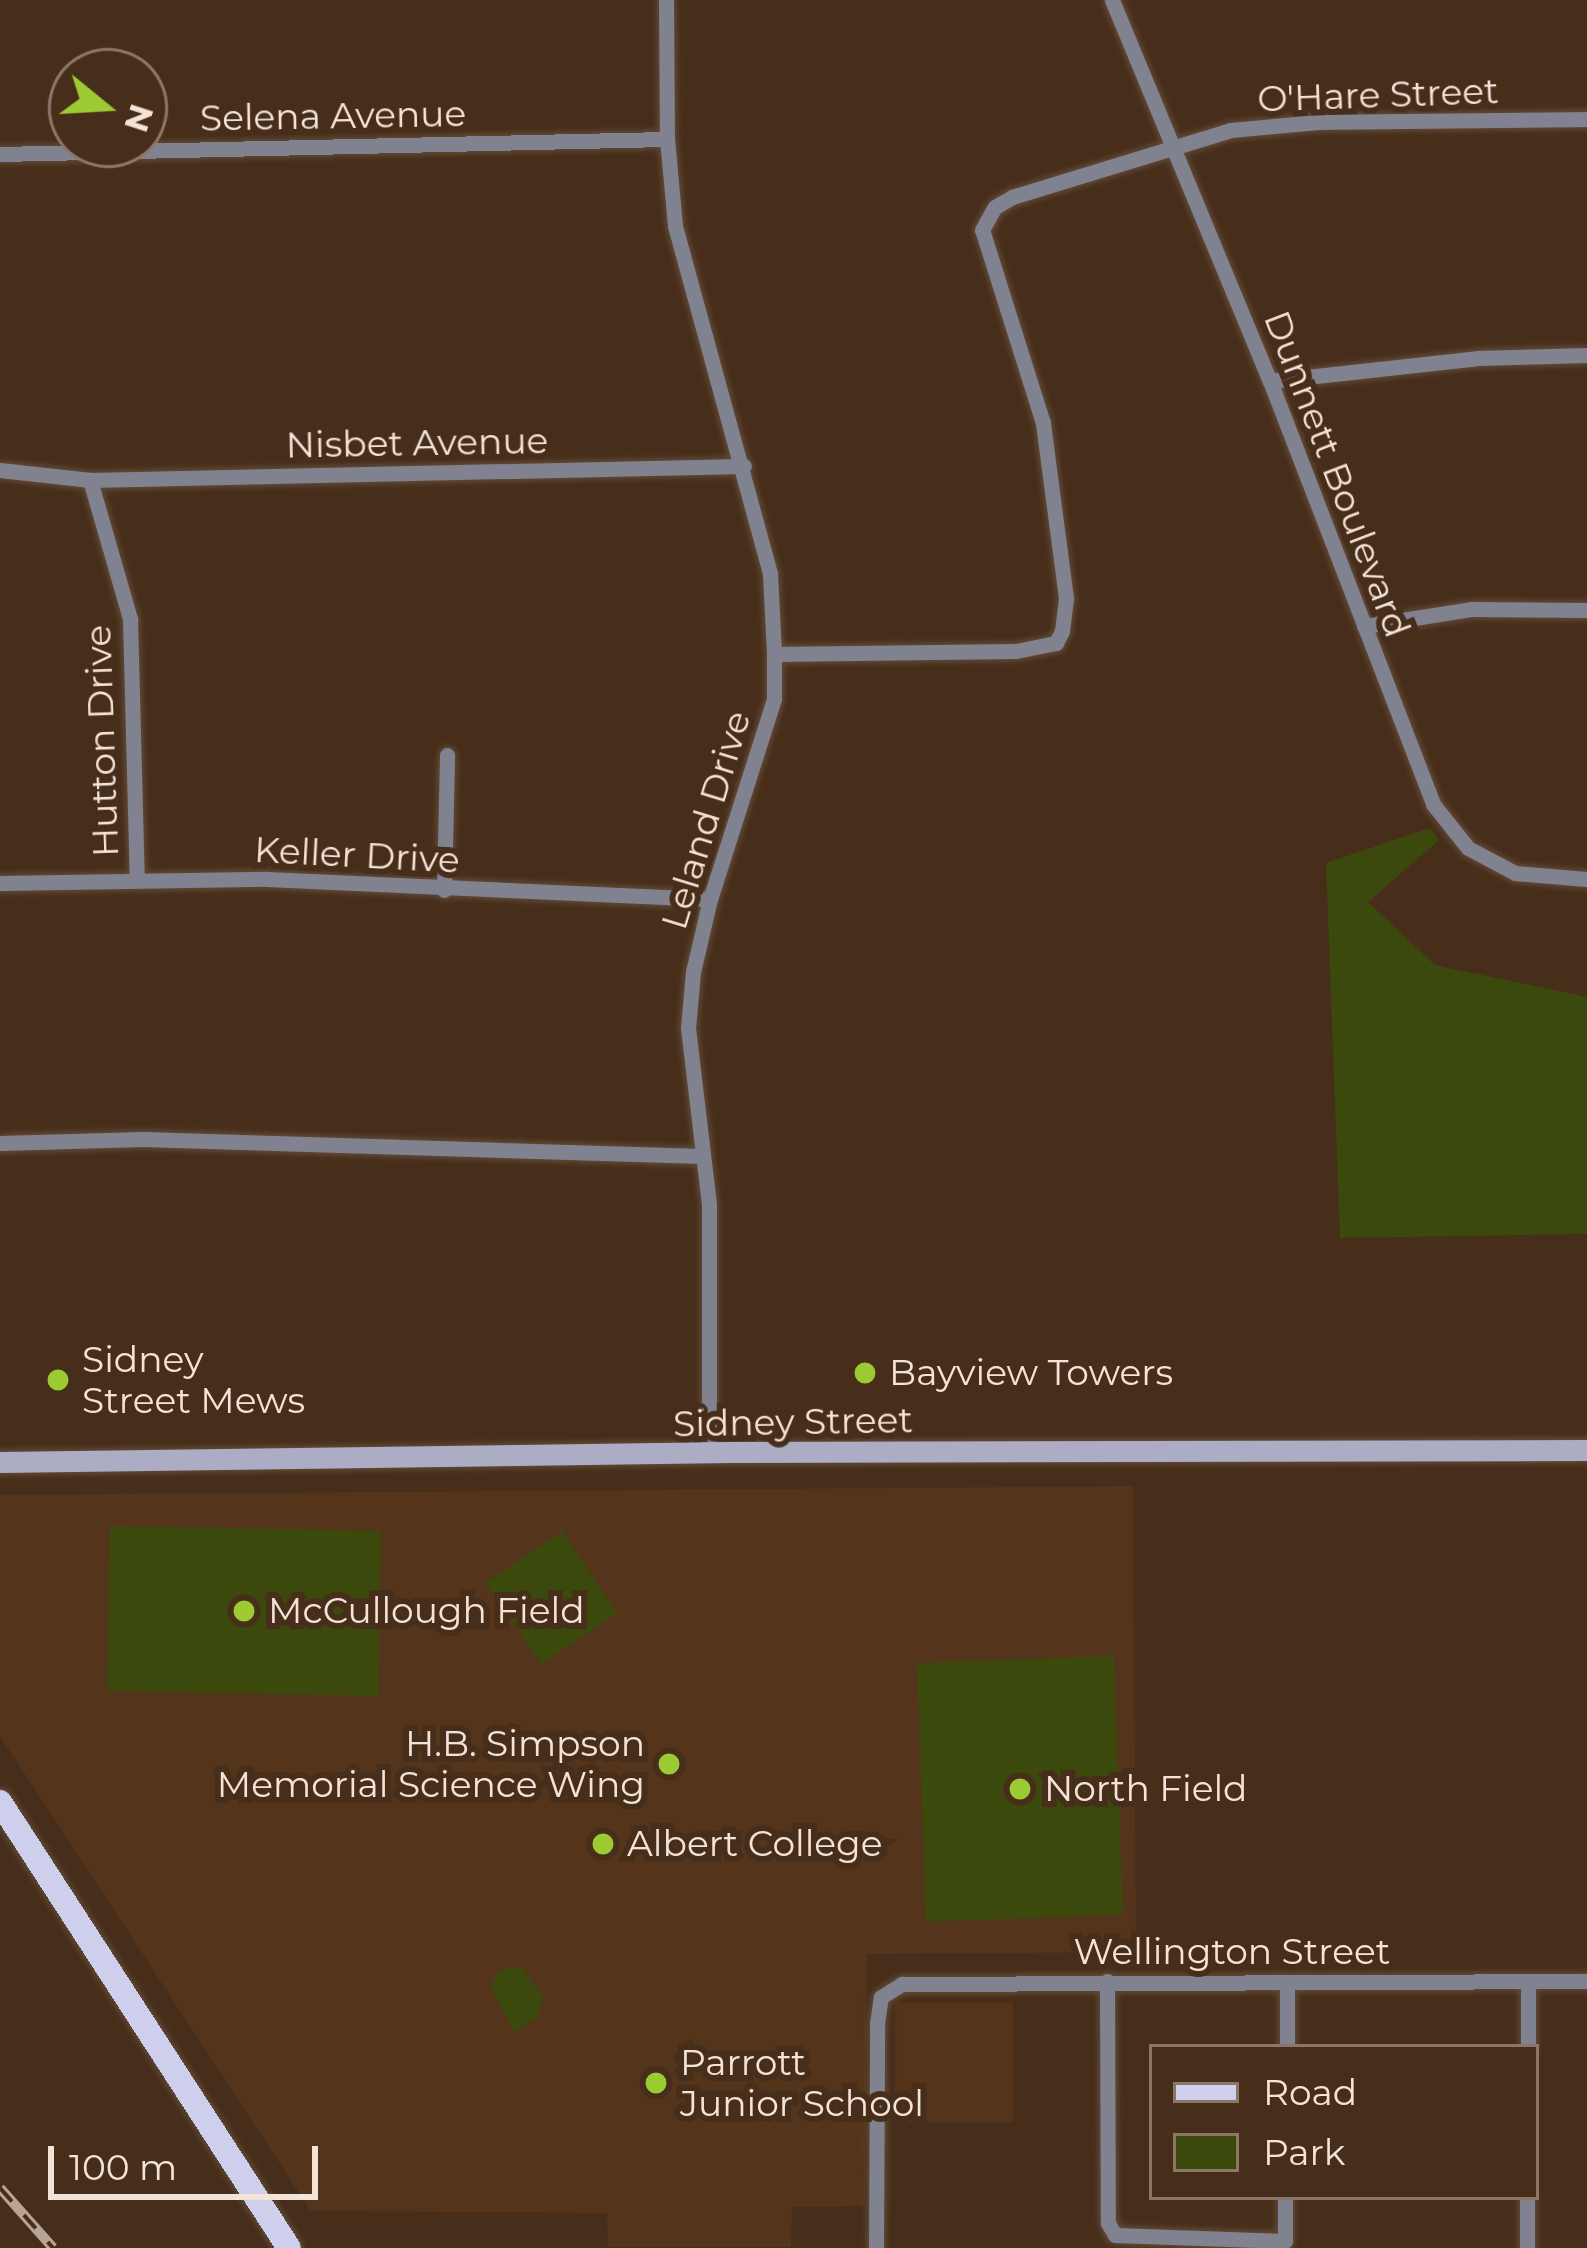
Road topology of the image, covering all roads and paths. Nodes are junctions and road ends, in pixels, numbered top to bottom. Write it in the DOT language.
graph roads {
  1 [pos="666,0"];
  2 [pos="1112,0"];
  3 [pos="1587,119"];
  4 [pos="667,139"];
  5 [pos="1173,145"];
  6 [pos="0,154"];
  7 [pos="1587,356"];
  8 [pos="1270,381"];
  9 [pos="744,466"];
  10 [pos="0,470"];
  11 [pos="90,480"];
  12 [pos="1587,610"];
  13 [pos="1364,626"];
  14 [pos="774,654"];
  15 [pos="447,755"];
  16 [pos="1587,879"];
  17 [pos="137,880"];
  18 [pos="0,883"];
  19 [pos="444,890"];
  20 [pos="710,898"];
  21 [pos="0,1143"];
  22 [pos="703,1156"];
  23 [pos="1587,1450"];
  24 [pos="709,1453"];
  25 [pos="0,1462"];
  26 [pos="0,1802"];
  27 [pos="1528,1981"];
  28 [pos="1587,1981"];
  29 [pos="1107,1982"];
  30 [pos="1287,1984"];
  31 [pos="1287,2044"];
  32 [pos="1528,2044"];
  33 [pos="1285,2200"];
  34 [pos="1527,2200"];
  35 [pos="289,2248"];
  36 [pos="876,2248"];
  37 [pos="1527,2248"];
  1 -- 4 [label="street, Leland Drive"];
  2 -- 5 [label="street, Dunnett Boulevard"];
  3 -- 5 [label="street, O'Hare Street"];
  4 -- 6 [label="street, Selena Avenue"];
  4 -- 9 [label="street, Leland Drive"];
  5 -- 8 [label="street, Dunnett Boulevard"];
  5 -- 14 [label="street, O'Hare Street"];
  7 -- 8 [label="street"];
  8 -- 13 [label="street, Dunnett Boulevard"];
  9 -- 11 [label="street, Nisbet Avenue"];
  9 -- 14 [label="street, Leland Drive"];
  10 -- 11 [label="street"];
  11 -- 17 [label="street, Hutton Drive"];
  12 -- 13 [label="street"];
  13 -- 16 [label="street, Dunnett Boulevard"];
  14 -- 20 [label="street, Leland Drive"];
  15 -- 19 [label="street"];
  17 -- 18 [label="street, Keller Drive"];
  17 -- 19 [label="street, Keller Drive"];
  19 -- 20 [label="street, Keller Drive"];
  20 -- 22 [label="street, Leland Drive"];
  21 -- 22 [label="street"];
  22 -- 24 [label="street, Leland Drive"];
  23 -- 24 [label="main road, Sidney Street"];
  24 -- 25 [label="main road, Sidney Street"];
  26 -- 35 [label="main road"];
  27 -- 28 [label="street, Wellington Street"];
  27 -- 30 [label="street, Wellington Street"];
  27 -- 32 [label="street"];
  29 -- 30 [label="street, Wellington Street"];
  29 -- 33 [label="street"];
  29 -- 36 [label="street, Wellington Street"];
  30 -- 31 [label="street"];
  34 -- 37 [label="street"];
}
